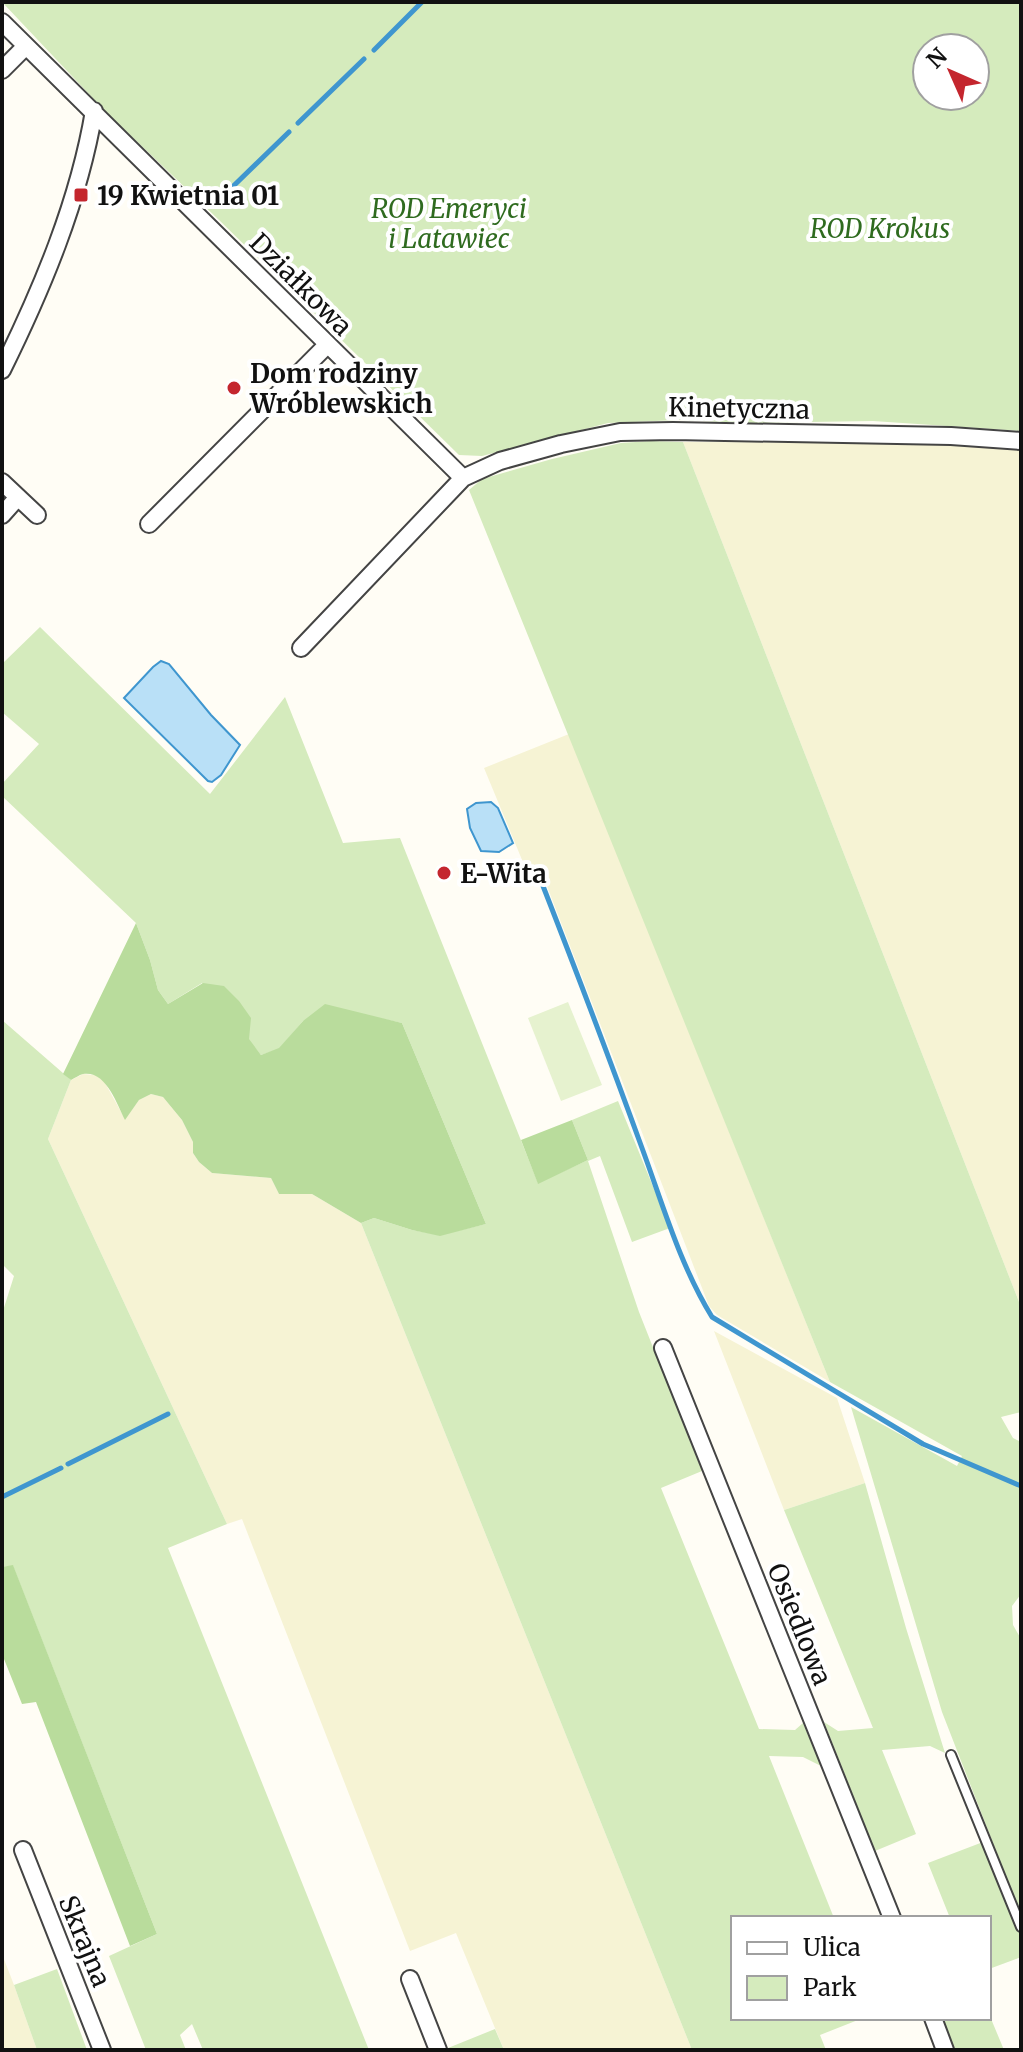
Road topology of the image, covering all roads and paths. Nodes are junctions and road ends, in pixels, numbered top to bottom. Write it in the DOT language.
graph roads {
  1 [pos="2,22"];
  2 [pos="26,46"];
  3 [pos="2,70"];
  4 [pos="94,111"];
  5 [pos="327,345"];
  6 [pos="2,370"];
  7 [pos="1021,441"];
  8 [pos="463,478"];
  9 [pos="2,482"];
  10 [pos="18,497"];
  11 [pos="2,515"];
  12 [pos="37,515"];
  13 [pos="149,524"];
  14 [pos="301,648"];
  15 [pos="663,1348"];
  16 [pos="951,1755"];
  17 [pos="23,1850"];
  18 [pos="891,1916"];
  19 [pos="1021,1927"];
  20 [pos="410,1979"];
  21 [pos="934,2020"];
  22 [pos="102,2050"];
  23 [pos="438,2050"];
  24 [pos="945,2050"];
  1 -- 2 [label="street, Działkowa"];
  2 -- 3 [label="street"];
  2 -- 4 [label="street, Działkowa"];
  4 -- 5 [label="street, Działkowa"];
  4 -- 6 [label="street"];
  5 -- 8 [label="street, Działkowa"];
  5 -- 13 [label="street"];
  7 -- 8 [label="street, Kinetyczna"];
  8 -- 14 [label="street"];
  9 -- 10 [label="street"];
  10 -- 11 [label="street"];
  10 -- 12 [label="street"];
  15 -- 18 [label="street, Osiedlowa"];
  16 -- 19 [label="lane"];
  17 -- 22 [label="street, Skrajna"];
  20 -- 23 [label="street"];
  21 -- 24 [label="street"];
}
